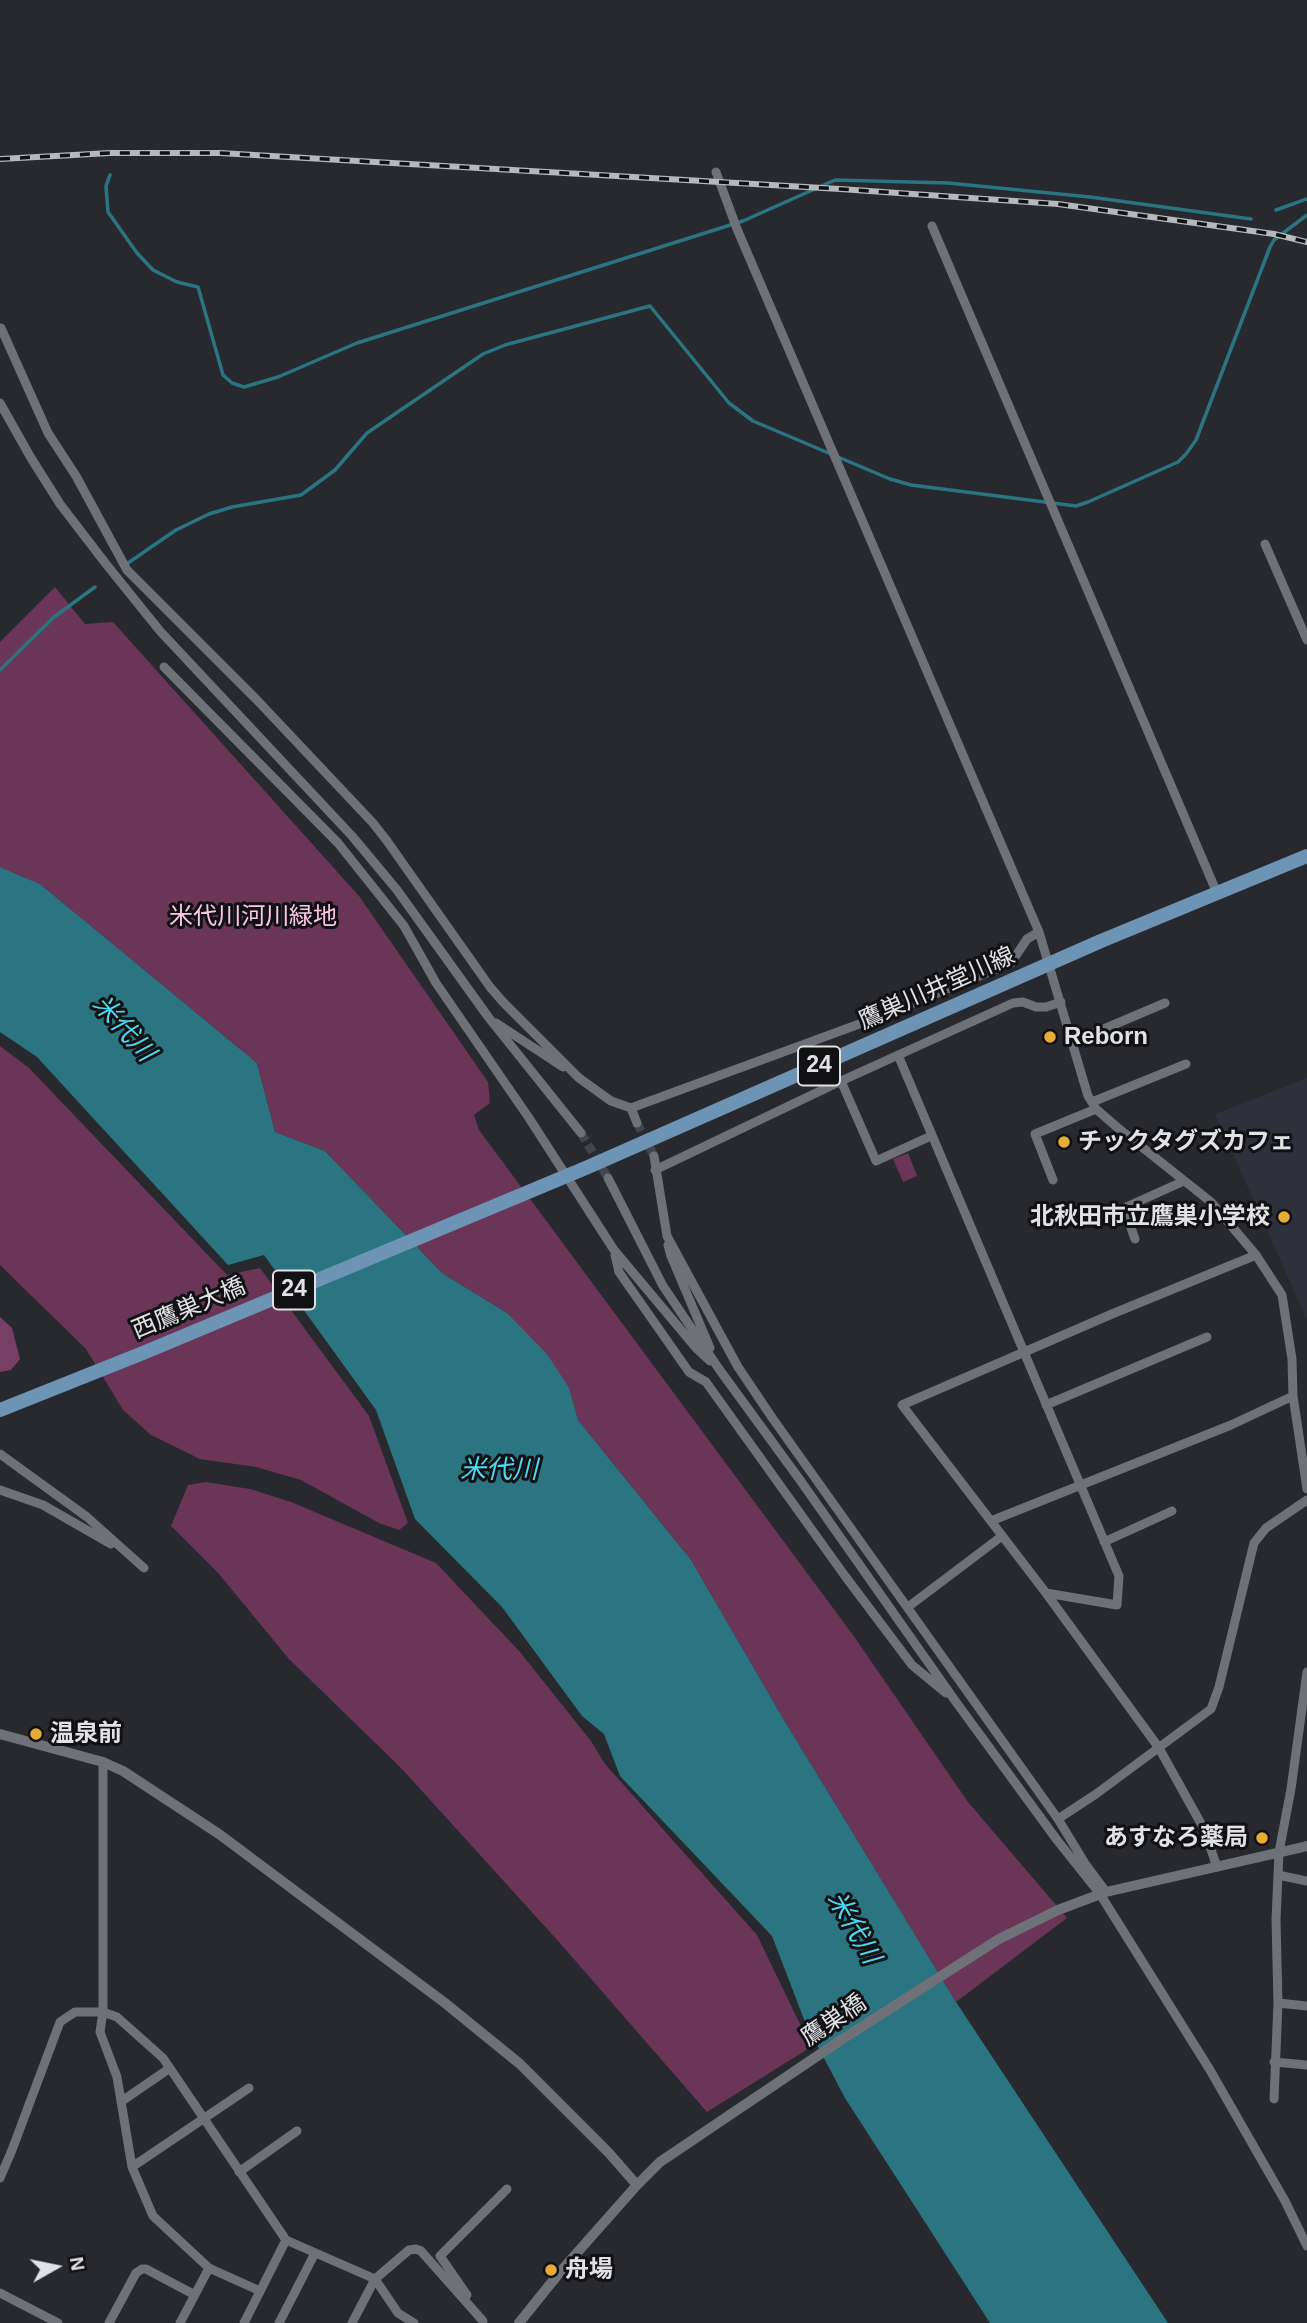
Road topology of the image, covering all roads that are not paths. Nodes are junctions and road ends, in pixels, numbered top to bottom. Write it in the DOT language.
graph roads {
  1 [pos="716,172"];
  2 [pos="932,226"];
  3 [pos="1,328"];
  4 [pos="0,402"];
  5 [pos="1265,544"];
  6 [pos="1307,640"];
  7 [pos="164,667"];
  8 [pos="1307,856"];
  9 [pos="1217,893"];
  10 [pos="1038,932"];
  11 [pos="1050,964"];
  12 [pos="1061,1002"];
  13 [pos="1165,1003"];
  14 [pos="489,1018"];
  15 [pos="1073,1042"];
  16 [pos="898,1055"];
  17 [pos="1186,1064"];
  18 [pos="579,1078"];
  19 [pos="841,1081"];
  20 [pos="1094,1105"];
  21 [pos="631,1108"];
  22 [pos="637,1122"];
  23 [pos="581,1133"];
  24 [pos="931,1136"];
  25 [pos="654,1156"];
  26 [pos="588,1167"];
  27 [pos="655,1170"];
  28 [pos="608,1178"];
  29 [pos="1053,1180"];
  30 [pos="1184,1181"];
  31 [pos="667,1236"];
  32 [pos="1135,1240"];
  33 [pos="614,1250"];
  34 [pos="1256,1255"];
  35 [pos="1207,1337"];
  36 [pos="1025,1352"];
  37 [pos="719,1369"];
  38 [pos="1293,1396"];
  39 [pos="1046,1405"];
  40 [pos="0,1410"];
  41 [pos="0,1454"];
  42 [pos="1080,1487"];
  43 [pos="1307,1489"];
  44 [pos="0,1490"];
  45 [pos="1307,1500"];
  46 [pos="1172,1511"];
  47 [pos="991,1521"];
  48 [pos="1002,1536"];
  49 [pos="1104,1542"];
  50 [pos="1046,1592"];
  51 [pos="908,1607"];
  52 [pos="1307,1672"];
  53 [pos="956,1702"];
  54 [pos="1304,1718"];
  55 [pos="0,1734"];
  56 [pos="1159,1748"];
  57 [pos="103,1762"];
  58 [pos="1058,1819"];
  59 [pos="1307,1846"];
  60 [pos="1279,1852"];
  61 [pos="1217,1867"];
  62 [pos="1278,1875"];
  63 [pos="1307,1881"];
  64 [pos="1099,1895"];
  65 [pos="1278,2003"];
  66 [pos="1307,2006"];
  67 [pos="103,2012"];
  68 [pos="1274,2062"];
  69 [pos="1307,2065"];
  70 [pos="170,2068"];
  71 [pos="249,2088"];
  72 [pos="1274,2099"];
  73 [pos="122,2101"];
  74 [pos="205,2119"];
  75 [pos="297,2131"];
  76 [pos="132,2167"];
  77 [pos="239,2172"];
  78 [pos="0,2178"];
  79 [pos="636,2185"];
  80 [pos="507,2189"];
  81 [pos="286,2240"];
  82 [pos="1307,2246"];
  83 [pos="315,2253"];
  84 [pos="209,2268"];
  85 [pos="375,2279"];
  86 [pos="260,2291"];
  87 [pos="0,2293"];
  88 [pos="195,2294"];
  89 [pos="485,2322"];
  90 [pos="58,2323"];
  91 [pos="109,2323"];
  92 [pos="180,2323"];
  93 [pos="244,2323"];
  94 [pos="279,2323"];
  95 [pos="352,2323"];
  96 [pos="414,2323"];
  97 [pos="519,2323"];
  1 -- 10 [label="street"];
  2 -- 9 [label="street"];
  3 -- 18 [label="street"];
  4 -- 14 [label="street"];
  5 -- 6 [label="street"];
  7 -- 33 [label="street"];
  8 -- 9 [label="main road, 鷹巣川井堂川線 / 24"];
  9 -- 11 [label="main road, 鷹巣川井堂川線 / 24"];
  10 -- 11 [label="street"];
  10 -- 21 [label="street"];
  11 -- 12 [label="street"];
  11 -- 26 [label="main road, 鷹巣川井堂川線 / 24"];
  12 -- 15 [label="street"];
  12 -- 16 [label="street"];
  13 -- 15 [label="street"];
  14 -- 18 [label="street"];
  14 -- 23 [label="street"];
  15 -- 20 [label="street"];
  16 -- 19 [label="street"];
  16 -- 24 [label="street"];
  17 -- 20 [label="street"];
  18 -- 21 [label="street"];
  19 -- 24 [label="street"];
  19 -- 27 [label="street"];
  20 -- 29 [label="street"];
  20 -- 30 [label="street"];
  21 -- 22 [label="street"];
  24 -- 36 [label="street"];
  25 -- 27 [label="street"];
  26 -- 40 [label="main road, 西鷹巣大橋 / 24"];
  27 -- 31 [label="street"];
  28 -- 37 [label="street"];
  30 -- 32 [label="street"];
  30 -- 34 [label="street"];
  31 -- 37 [label="street"];
  31 -- 51 [label="street"];
  33 -- 37 [label="street"];
  33 -- 53 [label="street"];
  34 -- 36 [label="street"];
  34 -- 38 [label="street"];
  35 -- 39 [label="street"];
  36 -- 39 [label="street"];
  36 -- 47 [label="street"];
  37 -- 53 [label="street"];
  38 -- 42 [label="street"];
  38 -- 43 [label="street"];
  39 -- 42 [label="street"];
  41 -- 44 [label="street"];
  42 -- 47 [label="street"];
  42 -- 49 [label="street"];
  45 -- 56 [label="street"];
  46 -- 49 [label="street"];
  47 -- 48 [label="street"];
  48 -- 50 [label="street"];
  48 -- 51 [label="street"];
  49 -- 50 [label="street"];
  50 -- 56 [label="street"];
  51 -- 58 [label="street"];
  52 -- 54 [label="street"];
  53 -- 64 [label="street"];
  54 -- 60 [label="street"];
  55 -- 57 [label="street"];
  56 -- 58 [label="street"];
  56 -- 61 [label="street"];
  57 -- 67 [label="street"];
  57 -- 79 [label="street"];
  58 -- 64 [label="street"];
  59 -- 60 [label="street, 鷹巣橋"];
  60 -- 61 [label="street, 鷹巣橋"];
  60 -- 62 [label="street"];
  61 -- 64 [label="street, 鷹巣橋"];
  62 -- 63 [label="street"];
  62 -- 65 [label="street"];
  64 -- 79 [label="street, 鷹巣橋"];
  64 -- 82 [label="street"];
  65 -- 66 [label="street"];
  65 -- 68 [label="street"];
  67 -- 70 [label="street"];
  67 -- 73 [label="street"];
  67 -- 78 [label="street"];
  68 -- 69 [label="street"];
  68 -- 72 [label="street"];
  70 -- 73 [label="street"];
  70 -- 74 [label="street"];
  71 -- 74 [label="street"];
  73 -- 76 [label="street"];
  74 -- 76 [label="street"];
  74 -- 77 [label="street"];
  75 -- 77 [label="street"];
  76 -- 84 [label="street"];
  77 -- 81 [label="street"];
  79 -- 97 [label="street, 鷹巣橋"];
  80 -- 89 [label="street"];
  81 -- 83 [label="street"];
  81 -- 86 [label="street"];
  83 -- 85 [label="street"];
  83 -- 94 [label="street"];
  84 -- 86 [label="street"];
  84 -- 88 [label="street"];
  85 -- 89 [label="street"];
  85 -- 95 [label="street"];
  85 -- 96 [label="street"];
  86 -- 93 [label="street"];
  87 -- 90 [label="street"];
  88 -- 91 [label="street"];
  88 -- 92 [label="street"];
}
